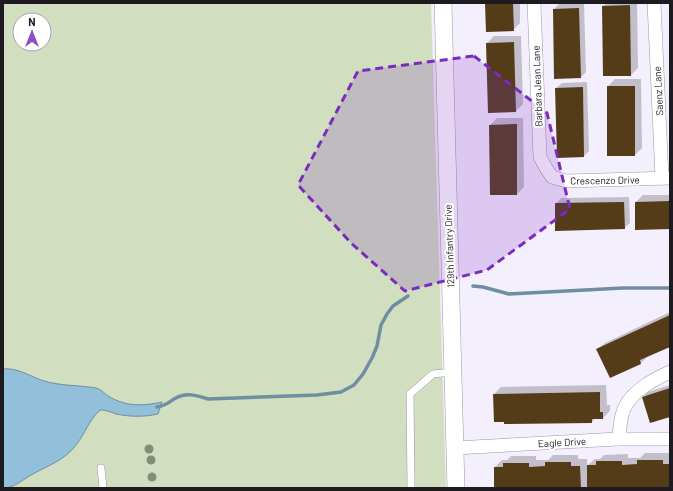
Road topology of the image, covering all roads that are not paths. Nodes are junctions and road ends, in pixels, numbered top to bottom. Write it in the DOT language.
graph roads {
  1 [pos="443,3"];
  2 [pos="534,3"];
  3 [pos="654,3"];
  4 [pos="546,168"];
  5 [pos="666,178"];
  6 [pos="453,372"];
  7 [pos="670,372"];
  8 [pos="618,439"];
  9 [pos="670,439"];
  10 [pos="455,448"];
  11 [pos="101,468"];
  12 [pos="103,488"];
  13 [pos="411,488"];
  14 [pos="456,488"];
  1 -- 6 [label="street, 129th Infantry Drive"];
  2 -- 4 [label="street, Barbara Jean Lane"];
  3 -- 5 [label="street, Saenz Lane"];
  4 -- 5 [label="street, Crescenzo Drive"];
  6 -- 10 [label="street, 129th Infantry Drive"];
  6 -- 13 [label="lane"];
  7 -- 8 [label="street"];
  8 -- 9 [label="street, Eagle Drive"];
  8 -- 10 [label="street, Eagle Drive"];
  10 -- 14 [label="street, 129th Infantry Drive"];
  11 -- 12 [label="lane"];
}
